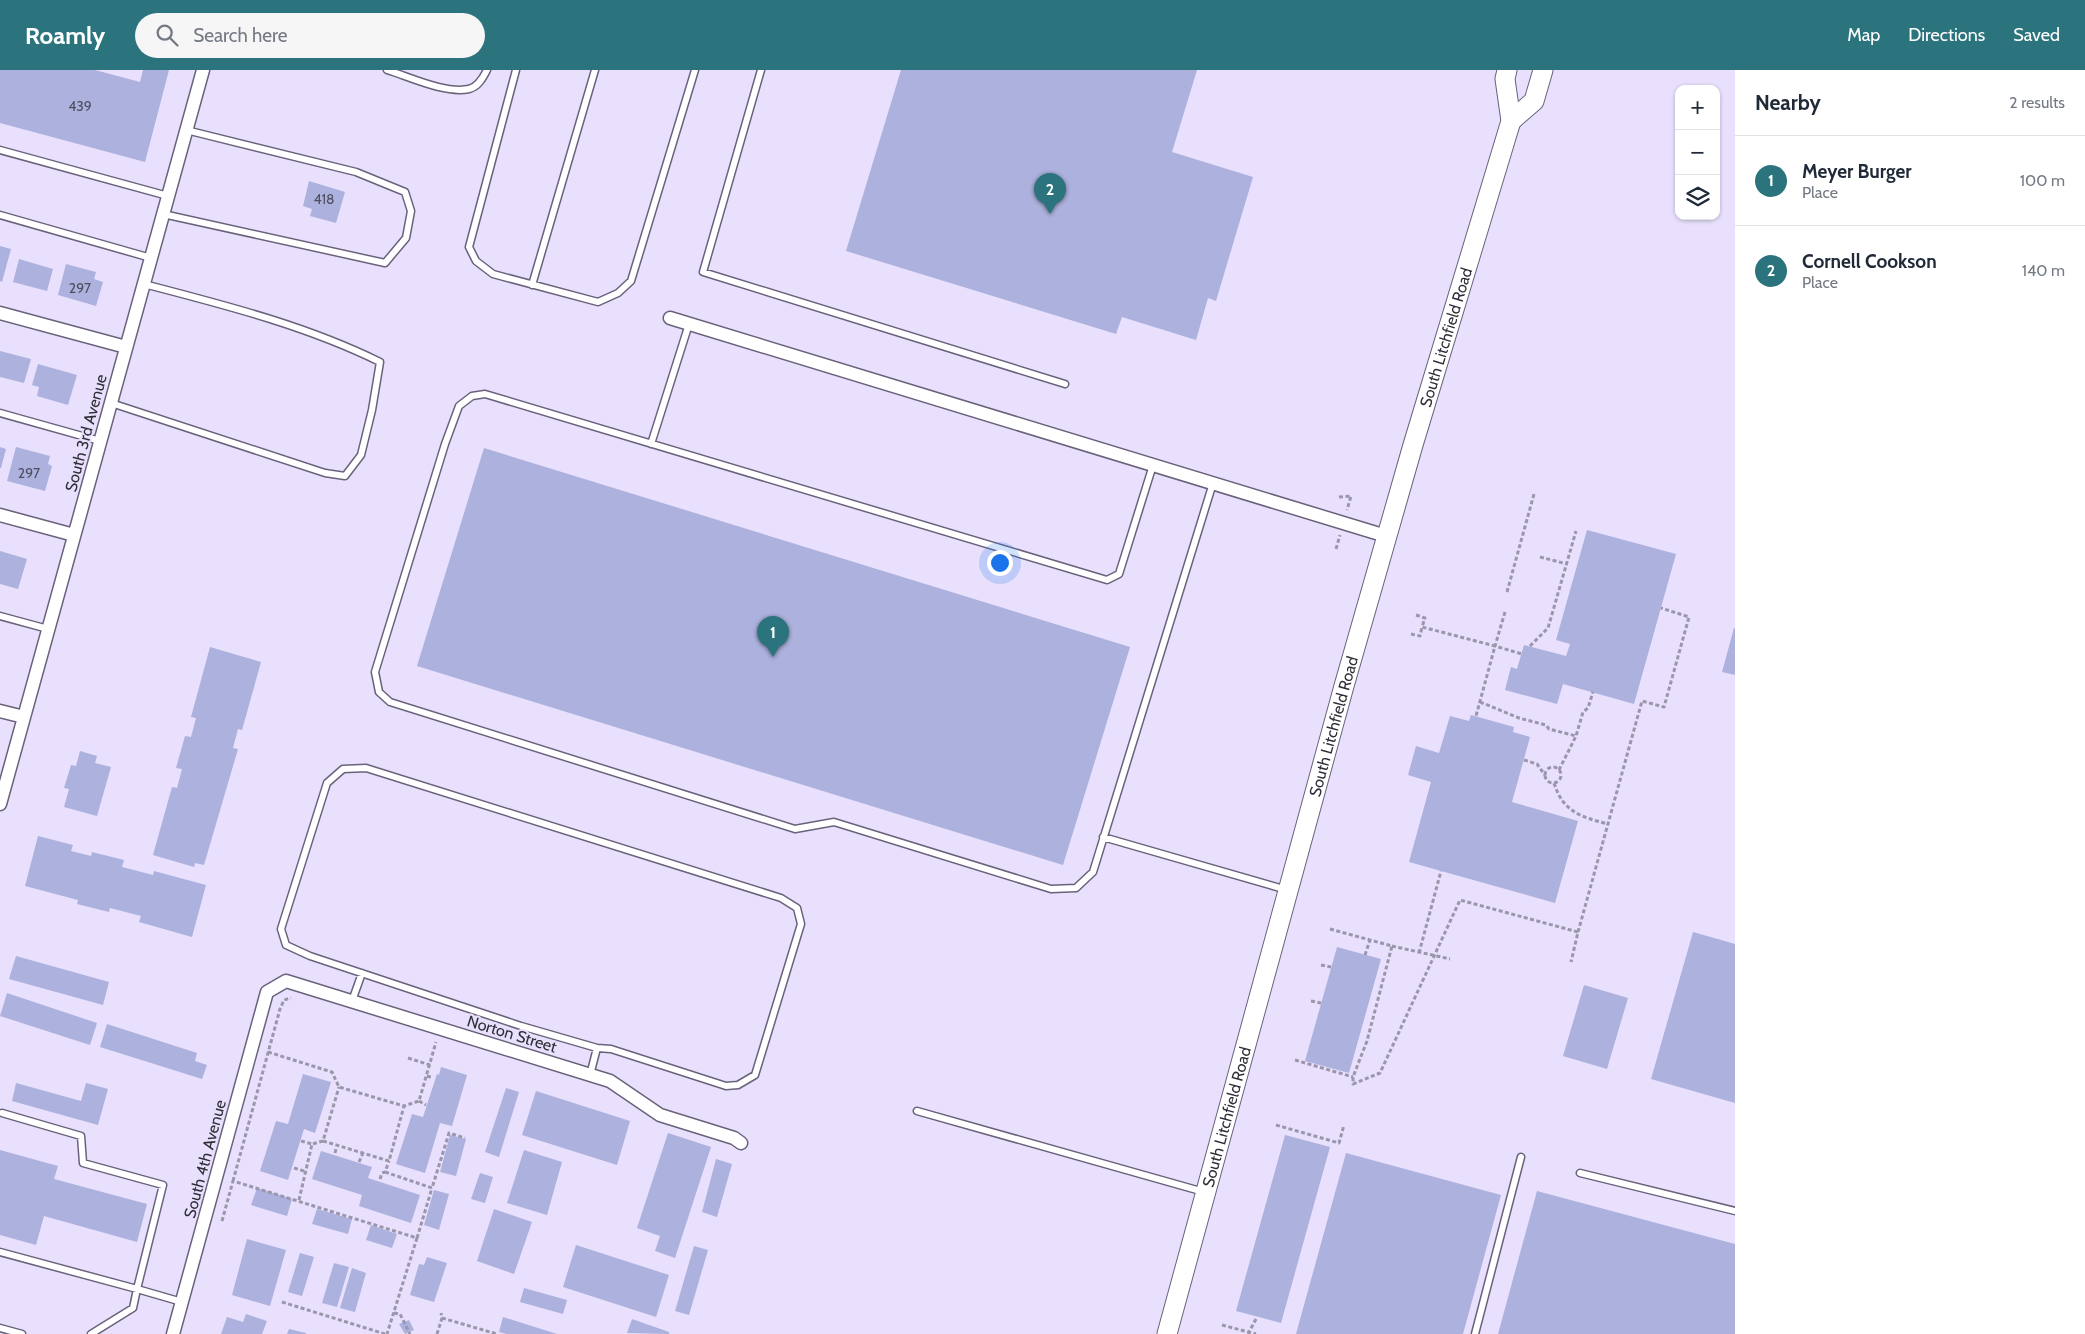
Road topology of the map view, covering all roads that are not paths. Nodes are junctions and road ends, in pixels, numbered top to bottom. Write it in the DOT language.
graph roads {
  1 [pos="203,70"];
  2 [pos="387,70"];
  3 [pos="487,70"];
  4 [pos="516,70"];
  5 [pos="594,70"];
  6 [pos="695,70"];
  7 [pos="761,70"];
  8 [pos="1544,70"];
  9 [pos="1506,74"];
  10 [pos="1534,101"];
  11 [pos="1511,121"];
  12 [pos="186,130"];
  13 [pos="0,150"];
  14 [pos="168,196"];
  15 [pos="163,214"];
  16 [pos="0,215"];
  17 [pos="151,258"];
  18 [pos="144,284"];
  19 [pos="532,285"];
  20 [pos="0,313"];
  21 [pos="670,318"];
  22 [pos="688,324"];
  23 [pos="126,347"];
  24 [pos="1065,384"];
  25 [pos="110,403"];
  26 [pos="0,413"];
  27 [pos="100,441"];
  28 [pos="652,444"];
  29 [pos="1153,465"];
  30 [pos="1213,483"];
  31 [pos="0,514"];
  32 [pos="74,535"];
  33 [pos="1386,536"];
  34 [pos="0,616"];
  35 [pos="48,629"];
  36 [pos="0,711"];
  37 [pos="24,717"];
  38 [pos="0,804"];
  39 [pos="1103,837"];
  40 [pos="1288,890"];
  41 [pos="362,973"];
  42 [pos="267,992"];
  43 [pos="352,1001"];
  44 [pos="597,1048"];
  45 [pos="590,1075"];
  46 [pos="917,1111"];
  47 [pos="2,1113"];
  48 [pos="741,1144"];
  49 [pos="1521,1158"];
  50 [pos="1580,1173"];
  51 [pos="1205,1192"];
  52 [pos="1735,1211"];
  53 [pos="0,1252"];
  54 [pos="137,1289"];
  55 [pos="182,1302"];
  56 [pos="0,1328"];
  57 [pos="22,1334"];
  58 [pos="91,1334"];
  59 [pos="173,1334"];
  60 [pos="1166,1334"];
  61 [pos="1475,1334"];
  1 -- 12 [label="street, South 3rd Avenue"];
  2 -- 3 [label="lane"];
  4 -- 19 [label="lane"];
  5 -- 19 [label="lane"];
  6 -- 19 [label="lane"];
  7 -- 24 [label="lane"];
  8 -- 10 [label="main road"];
  9 -- 10 [label="main road"];
  9 -- 11 [label="main road, South Litchfield Road"];
  10 -- 11 [label="main road"];
  11 -- 33 [label="main road, South Litchfield Road"];
  12 -- 14 [label="street, South 3rd Avenue"];
  12 -- 15 [label="lane"];
  13 -- 14 [label="lane"];
  14 -- 15 [label="street, South 3rd Avenue"];
  15 -- 17 [label="street, South 3rd Avenue"];
  16 -- 17 [label="lane"];
  17 -- 18 [label="street, South 3rd Avenue"];
  18 -- 23 [label="street, South 3rd Avenue"];
  18 -- 25 [label="lane"];
  20 -- 23 [label="street"];
  21 -- 22 [label="street"];
  22 -- 28 [label="lane"];
  22 -- 29 [label="street"];
  23 -- 25 [label="street, South 3rd Avenue"];
  25 -- 27 [label="street, South 3rd Avenue"];
  26 -- 27 [label="lane"];
  27 -- 32 [label="street, South 3rd Avenue"];
  28 -- 29 [label="lane"];
  28 -- 39 [label="lane"];
  29 -- 30 [label="street"];
  30 -- 33 [label="street"];
  30 -- 39 [label="lane"];
  31 -- 32 [label="street"];
  32 -- 35 [label="street, South 3rd Avenue"];
  33 -- 40 [label="main road, South Litchfield Road"];
  34 -- 35 [label="lane"];
  35 -- 37 [label="street, South 3rd Avenue"];
  36 -- 37 [label="street"];
  37 -- 38 [label="street, South 3rd Avenue"];
  39 -- 40 [label="lane"];
  40 -- 51 [label="main road, South Litchfield Road"];
  41 -- 43 [label="lane"];
  41 -- 44 [label="lane"];
  41 -- 44 [label="lane"];
  42 -- 43 [label="street, Norton Street"];
  42 -- 55 [label="street, South 4th Avenue"];
  43 -- 45 [label="street, Norton Street"];
  44 -- 45 [label="lane"];
  45 -- 48 [label="street, Norton Street"];
  46 -- 51 [label="lane"];
  47 -- 54 [label="lane"];
  49 -- 61 [label="lane"];
  50 -- 52 [label="lane"];
  51 -- 60 [label="main road, South Litchfield Road"];
  53 -- 54 [label="lane"];
  54 -- 55 [label="lane"];
  54 -- 58 [label="lane"];
  55 -- 59 [label="street, South 4th Avenue"];
  56 -- 57 [label="lane"];
}
